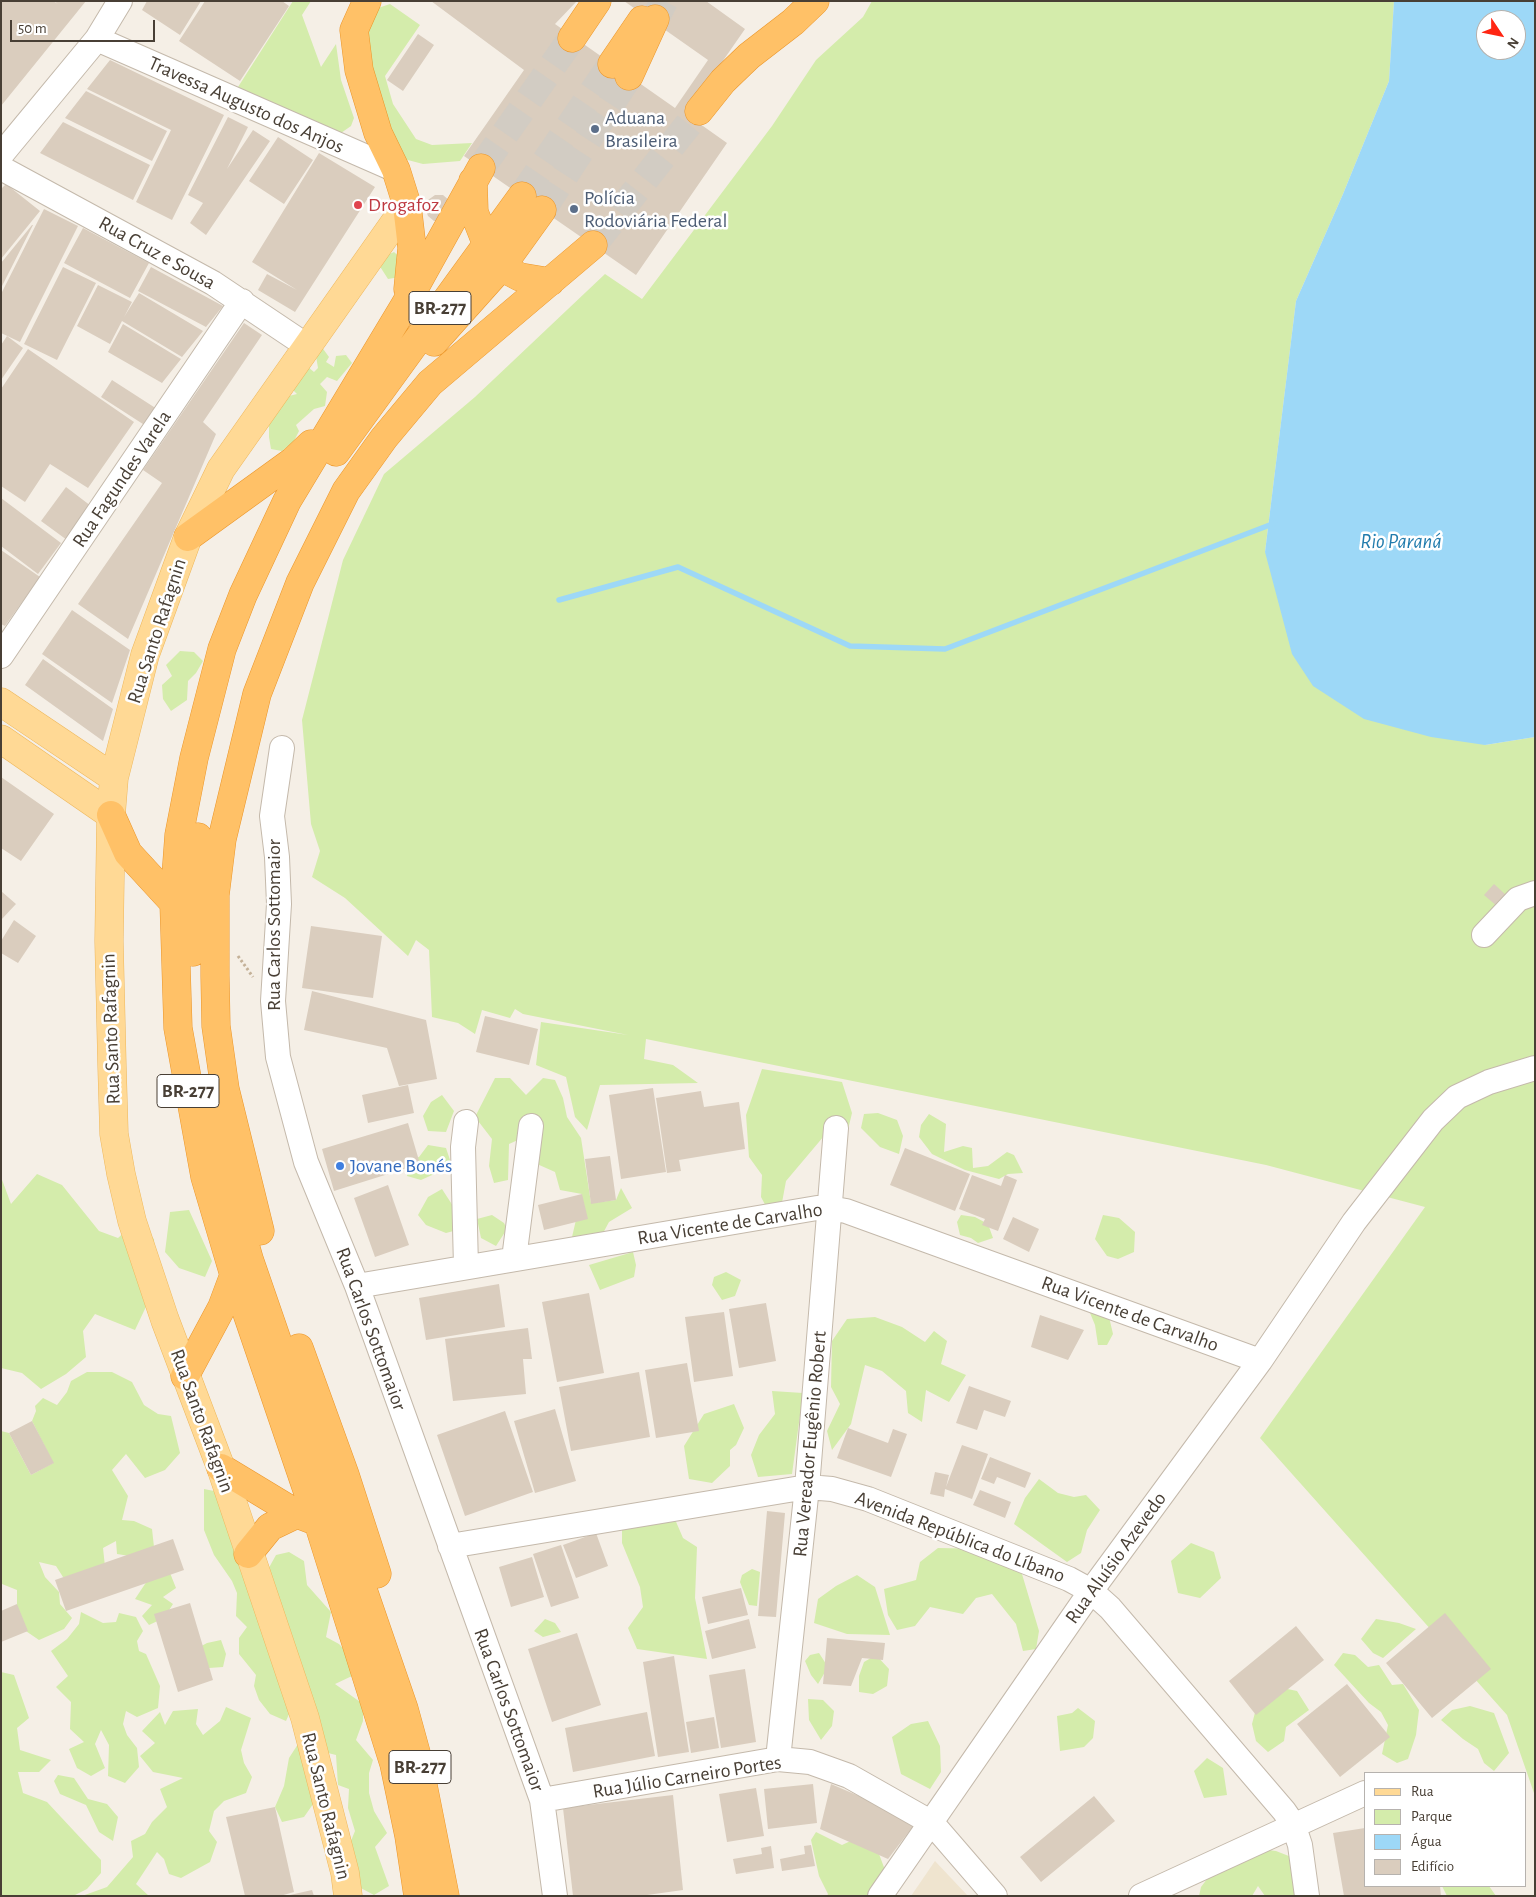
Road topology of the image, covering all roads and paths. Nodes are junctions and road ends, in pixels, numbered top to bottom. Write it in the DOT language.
graph roads {
  1 [pos="120,1"];
  2 [pos="367,1"];
  3 [pos="597,1"];
  4 [pos="815,1"];
  5 [pos="651,16"];
  6 [pos="572,38"];
  7 [pos="97,39"];
  8 [pos="620,70"];
  9 [pos="699,111"];
  10 [pos="1,155"];
  11 [pos="1,168"];
  12 [pos="396,170"];
  13 [pos="532,203"];
  14 [pos="407,205"];
  15 [pos="593,245"];
  16 [pos="494,256"];
  17 [pos="550,282"];
  18 [pos="242,301"];
  19 [pos="405,305"];
  20 [pos="307,346"];
  21 [pos="347,418"];
  22 [pos="188,537"];
  23 [pos="1,656"];
  24 [pos="1,702"];
  25 [pos="1,738"];
  26 [pos="282,748"];
  27 [pos="114,778"];
  28 [pos="111,815"];
  29 [pos="1535,892"];
  30 [pos="174,902"];
  31 [pos="216,926"];
  32 [pos="1484,935"];
  33 [pos="273,1001"];
  34 [pos="1535,1068"];
  35 [pos="466,1122"];
  36 [pos="531,1126"];
  37 [pos="836,1128"];
  38 [pos="829,1208"];
  39 [pos="514,1259"];
  40 [pos="466,1267"];
  41 [pos="234,1275"];
  42 [pos="357,1286"];
  43 [pos="1260,1362"];
  44 [pos="185,1376"];
  45 [pos="221,1468"];
  46 [pos="807,1487"];
  47 [pos="308,1518"];
  48 [pos="450,1546"];
  49 [pos="248,1554"];
  50 [pos="1092,1591"];
  51 [pos="382,1642"];
  52 [pos="778,1759"];
  53 [pos="1364,1793"];
  54 [pos="542,1800"];
  55 [pos="932,1823"];
  56 [pos="1293,1824"];
  57 [pos="348,1896"];
  58 [pos="418,1896"];
  59 [pos="445,1896"];
  60 [pos="555,1896"];
  61 [pos="880,1896"];
  62 [pos="995,1896"];
  63 [pos="1141,1896"];
  64 [pos="1307,1896"];
  1 -- 7 [label="street"];
  2 -- 12 [label="highway"];
  3 -- 6 [label="highway"];
  4 -- 9 [label="highway"];
  5 -- 8 [label="highway"];
  7 -- 10 [label="street"];
  7 -- 12 [label="street, Travessa Augusto dos Anjos"];
  11 -- 18 [label="street, Rua Cruz e Sousa"];
  12 -- 14 [label="highway"];
  13 -- 16 [label="highway"];
  14 -- 19 [label="highway"];
  14 -- 20 [label="main road, Rua Santo Rafagnin"];
  15 -- 17 [label="highway"];
  16 -- 17 [label="highway"];
  16 -- 19 [label="highway, BR-277"];
  16 -- 21 [label="highway"];
  17 -- 31 [label="highway"];
  18 -- 20 [label="street, Rua Cruz e Sousa"];
  18 -- 23 [label="street, Rua Fagundes Varela"];
  19 -- 21 [label="highway, BR-277"];
  20 -- 22 [label="main road, Rua Santo Rafagnin"];
  21 -- 22 [label="highway"];
  21 -- 30 [label="highway, BR-277"];
  21 -- 51 [label="highway, BR-277"];
  22 -- 27 [label="main road, Rua Santo Rafagnin"];
  24 -- 27 [label="main road"];
  25 -- 28 [label="main road"];
  26 -- 33 [label="street, Rua Carlos Sottomaior"];
  27 -- 28 [label="main road, Rua Santo Rafagnin"];
  28 -- 30 [label="highway"];
  28 -- 44 [label="main road, Rua Santo Rafagnin"];
  29 -- 32 [label="street"];
  30 -- 41 [label="highway, BR-277"];
  31 -- 33 [label="path"];
  31 -- 51 [label="highway"];
  33 -- 42 [label="street, Rua Carlos Sottomaior"];
  34 -- 43 [label="street, Rua Aluísio Azevedo"];
  35 -- 40 [label="street"];
  36 -- 39 [label="street"];
  37 -- 38 [label="street, Rua Vereador Eugênio Robert"];
  38 -- 39 [label="street, Rua Vicente de Carvalho"];
  38 -- 43 [label="street, Rua Vicente de Carvalho"];
  38 -- 46 [label="street, Rua Vereador Eugênio Robert"];
  39 -- 40 [label="street, Rua Vicente de Carvalho"];
  40 -- 42 [label="street, Rua Vicente de Carvalho"];
  41 -- 44 [label="highway"];
  41 -- 47 [label="highway, BR-277"];
  42 -- 48 [label="street, Rua Carlos Sottomaior"];
  43 -- 50 [label="street, Rua Aluísio Azevedo"];
  44 -- 45 [label="main road, Rua Santo Rafagnin"];
  45 -- 47 [label="highway"];
  45 -- 49 [label="main road, Rua Santo Rafagnin"];
  46 -- 48 [label="street, Avenida República do Líbano"];
  46 -- 50 [label="street, Avenida República do Líbano"];
  46 -- 52 [label="street, Rua Vereador Eugênio Robert"];
  47 -- 49 [label="highway"];
  47 -- 58 [label="highway, BR-277"];
  48 -- 54 [label="street, Rua Carlos Sottomaior"];
  49 -- 57 [label="main road, Rua Santo Rafagnin"];
  50 -- 55 [label="street, Rua Aluísio Azevedo"];
  50 -- 56 [label="street, Avenida República do Líbano"];
  51 -- 59 [label="highway, BR-277"];
  52 -- 54 [label="street, Rua Júlio Carneiro Portes"];
  52 -- 55 [label="street, Rua Júlio Carneiro Portes"];
  53 -- 56 [label="street"];
  54 -- 60 [label="street, Rua Carlos Sottomaior"];
  55 -- 61 [label="street, Rua Aluísio Azevedo"];
  55 -- 62 [label="street, Rua Júlio Carneiro Portes"];
  56 -- 63 [label="street"];
  56 -- 64 [label="street, Avenida República do Líbano"];
}
